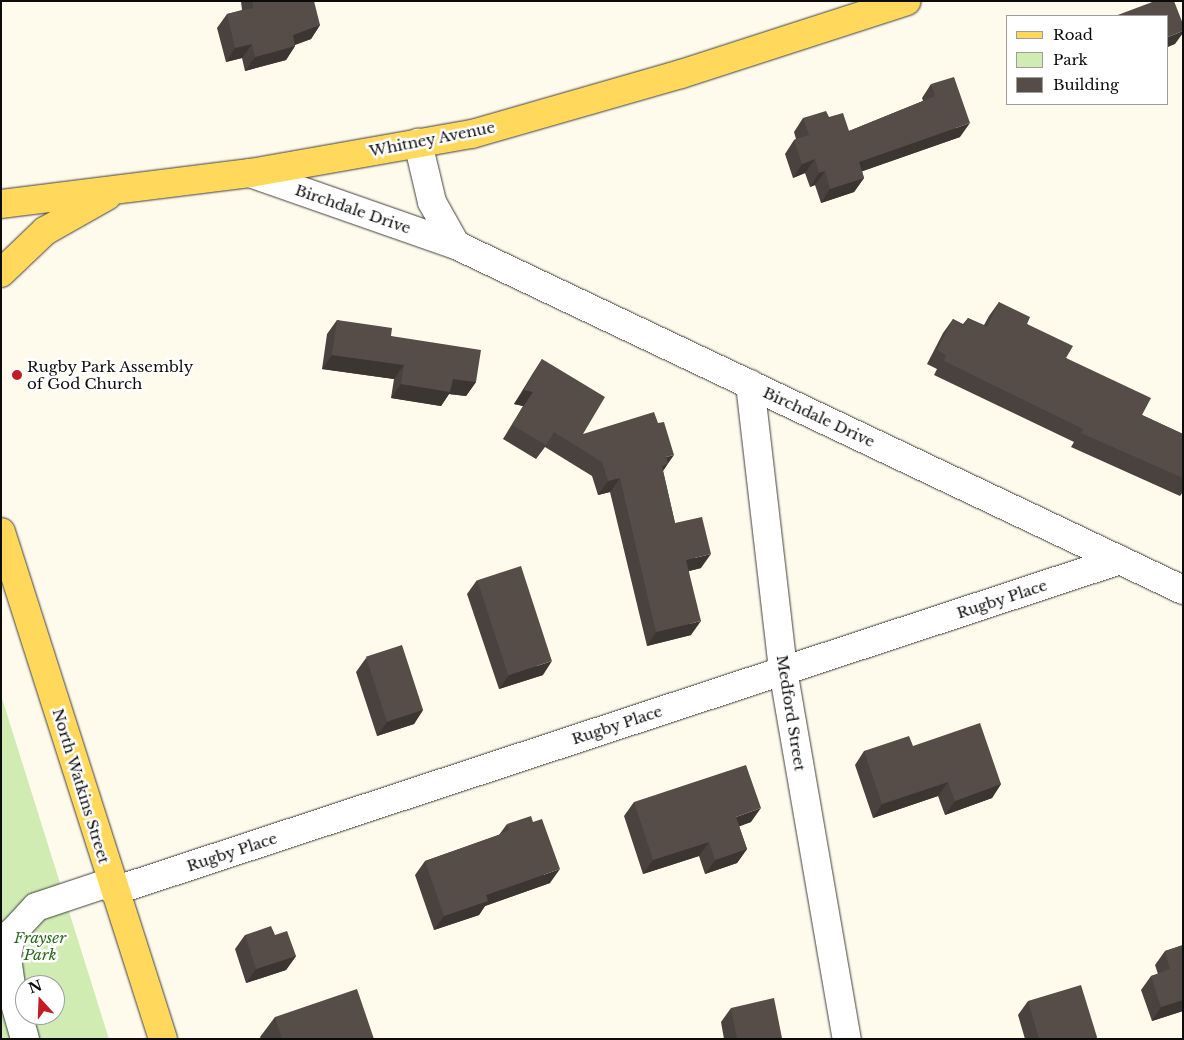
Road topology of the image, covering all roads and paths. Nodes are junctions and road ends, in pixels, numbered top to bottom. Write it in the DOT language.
graph roads {
  1 [pos="907,1"];
  2 [pos="418,143"];
  3 [pos="250,173"];
  4 [pos="119,189"];
  5 [pos="1,204"];
  6 [pos="456,245"];
  7 [pos="1,273"];
  8 [pos="750,384"];
  9 [pos="1,532"];
  10 [pos="1120,560"];
  11 [pos="1183,590"];
  12 [pos="783,670"];
  13 [pos="112,886"];
  14 [pos="25,1039"];
  15 [pos="163,1039"];
  16 [pos="847,1039"];
  1 -- 2 [label="main road, Whitney Avenue"];
  2 -- 3 [label="main road, Whitney Avenue"];
  2 -- 6 [label="street"];
  3 -- 4 [label="main road, Whitney Avenue"];
  3 -- 6 [label="street, Birchdale Drive"];
  4 -- 5 [label="main road, Whitney Avenue"];
  4 -- 7 [label="main road"];
  6 -- 8 [label="street, Birchdale Drive"];
  8 -- 10 [label="street, Birchdale Drive"];
  8 -- 12 [label="street, Medford Street"];
  9 -- 13 [label="main road, North Watkins Street"];
  10 -- 11 [label="street, Birchdale Drive"];
  10 -- 12 [label="street, Rugby Place"];
  12 -- 13 [label="street, Rugby Place"];
  12 -- 16 [label="street, Medford Street"];
  13 -- 14 [label="street, Rugby Place"];
  13 -- 15 [label="main road, North Watkins Street"];
}
